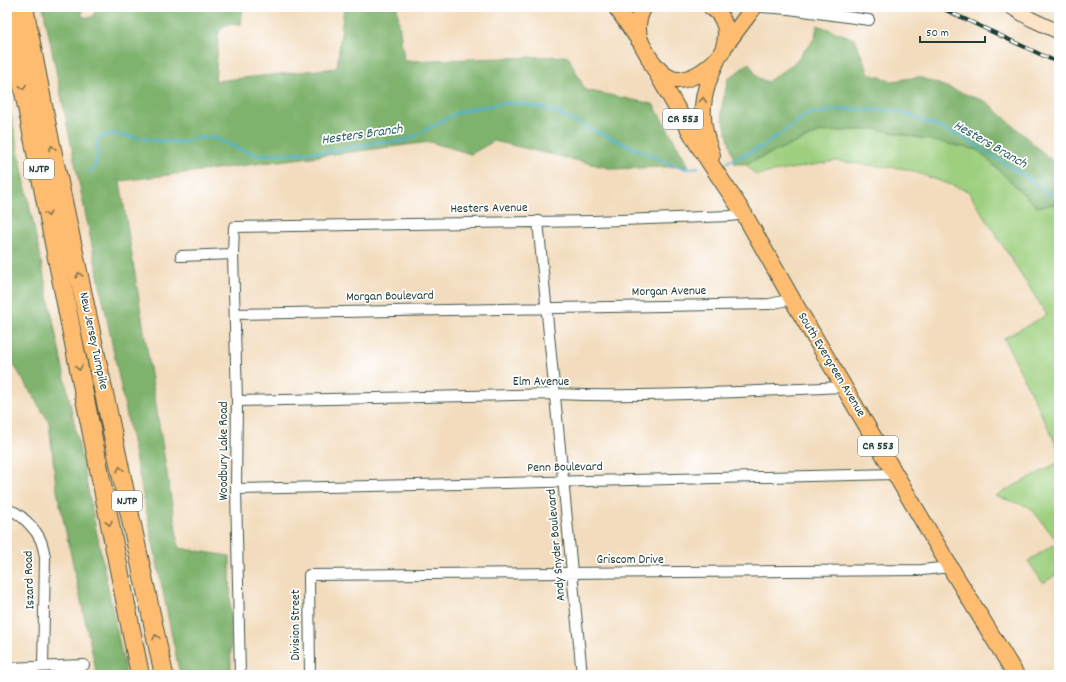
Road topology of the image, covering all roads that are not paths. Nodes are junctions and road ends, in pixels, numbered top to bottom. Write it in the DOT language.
graph roads {
  1 [pos="7,7"];
  2 [pos="24,7"];
  3 [pos="616,7"];
  4 [pos="644,7"];
  5 [pos="711,7"];
  6 [pos="754,7"];
  7 [pos="762,7"];
  8 [pos="1011,7"];
  9 [pos="868,20"];
  10 [pos="1059,32"];
  11 [pos="646,52"];
  12 [pos="721,52"];
  13 [pos="720,178"];
  14 [pos="744,214"];
  15 [pos="538,221"];
  16 [pos="234,227"];
  17 [pos="233,254"];
  18 [pos="182,256"];
  19 [pos="792,299"];
  20 [pos="546,307"];
  21 [pos="235,314"];
  22 [pos="844,388"];
  23 [pos="555,394"];
  24 [pos="237,401"];
  25 [pos="895,474"];
  26 [pos="564,481"];
  27 [pos="236,489"];
  28 [pos="7,510"];
  29 [pos="950,567"];
  30 [pos="573,573"];
  31 [pos="309,575"];
  32 [pos="84,665"];
  33 [pos="43,666"];
  34 [pos="7,668"];
  35 [pos="140,675"];
  36 [pos="164,675"];
  37 [pos="240,675"];
  38 [pos="310,675"];
  39 [pos="582,675"];
  40 [pos="1016,675"];
  1 -- 35 [label="highway, New Jersey Turnpike / NJTP, one-way"];
  36 -- 2 [label="highway, New Jersey Turnpike / NJTP, one-way"];
  3 -- 11 [label="main road, CR 553"];
  4 -- 11 [label="main road"];
  5 -- 12 [label="main road"];
  6 -- 12 [label="main road, South Evergreen Avenue"];
  7 -- 9 [label="street"];
  8 -- 10 [label="street"];
  11 -- 12 [label="main road"];
  11 -- 13 [label="main road, South Evergreen Avenue / CR 553"];
  13 -- 12 [label="main road, South Evergreen Avenue / CR 553, one-way"];
  13 -- 14 [label="main road, South Evergreen Avenue / CR 553"];
  14 -- 15 [label="street, Hesters Avenue"];
  14 -- 19 [label="main road, South Evergreen Avenue / CR 553"];
  15 -- 16 [label="street, Hesters Avenue"];
  15 -- 20 [label="street, Andy Snyder Boulevard"];
  16 -- 17 [label="street, Woodbury Lake Road"];
  17 -- 18 [label="street"];
  17 -- 21 [label="street, Woodbury Lake Road"];
  19 -- 20 [label="street, Morgan Avenue"];
  19 -- 22 [label="main road, South Evergreen Avenue / CR 553"];
  20 -- 21 [label="street, Morgan Boulevard"];
  20 -- 23 [label="street, Andy Snyder Boulevard"];
  21 -- 24 [label="street, Woodbury Lake Road"];
  22 -- 23 [label="street, Elm Avenue"];
  22 -- 25 [label="main road, South Evergreen Avenue / CR 553"];
  23 -- 24 [label="street, Elm Avenue"];
  23 -- 26 [label="street, Andy Snyder Boulevard"];
  24 -- 27 [label="street, Woodbury Lake Road"];
  25 -- 26 [label="street, Penn Boulevard"];
  25 -- 29 [label="main road, South Evergreen Avenue / CR 553"];
  26 -- 27 [label="street, Penn Boulevard"];
  26 -- 30 [label="street, Andy Snyder Boulevard"];
  27 -- 37 [label="street, Woodbury Lake Road"];
  28 -- 33 [label="street, Iszard Road"];
  29 -- 30 [label="street, Griscom Drive"];
  29 -- 40 [label="main road, South Evergreen Avenue / CR 553"];
  30 -- 31 [label="street, Griscom Drive"];
  30 -- 39 [label="street, Andy Snyder Boulevard"];
  31 -- 38 [label="street, Division Street"];
  32 -- 33 [label="street"];
  33 -- 34 [label="street"];
}
